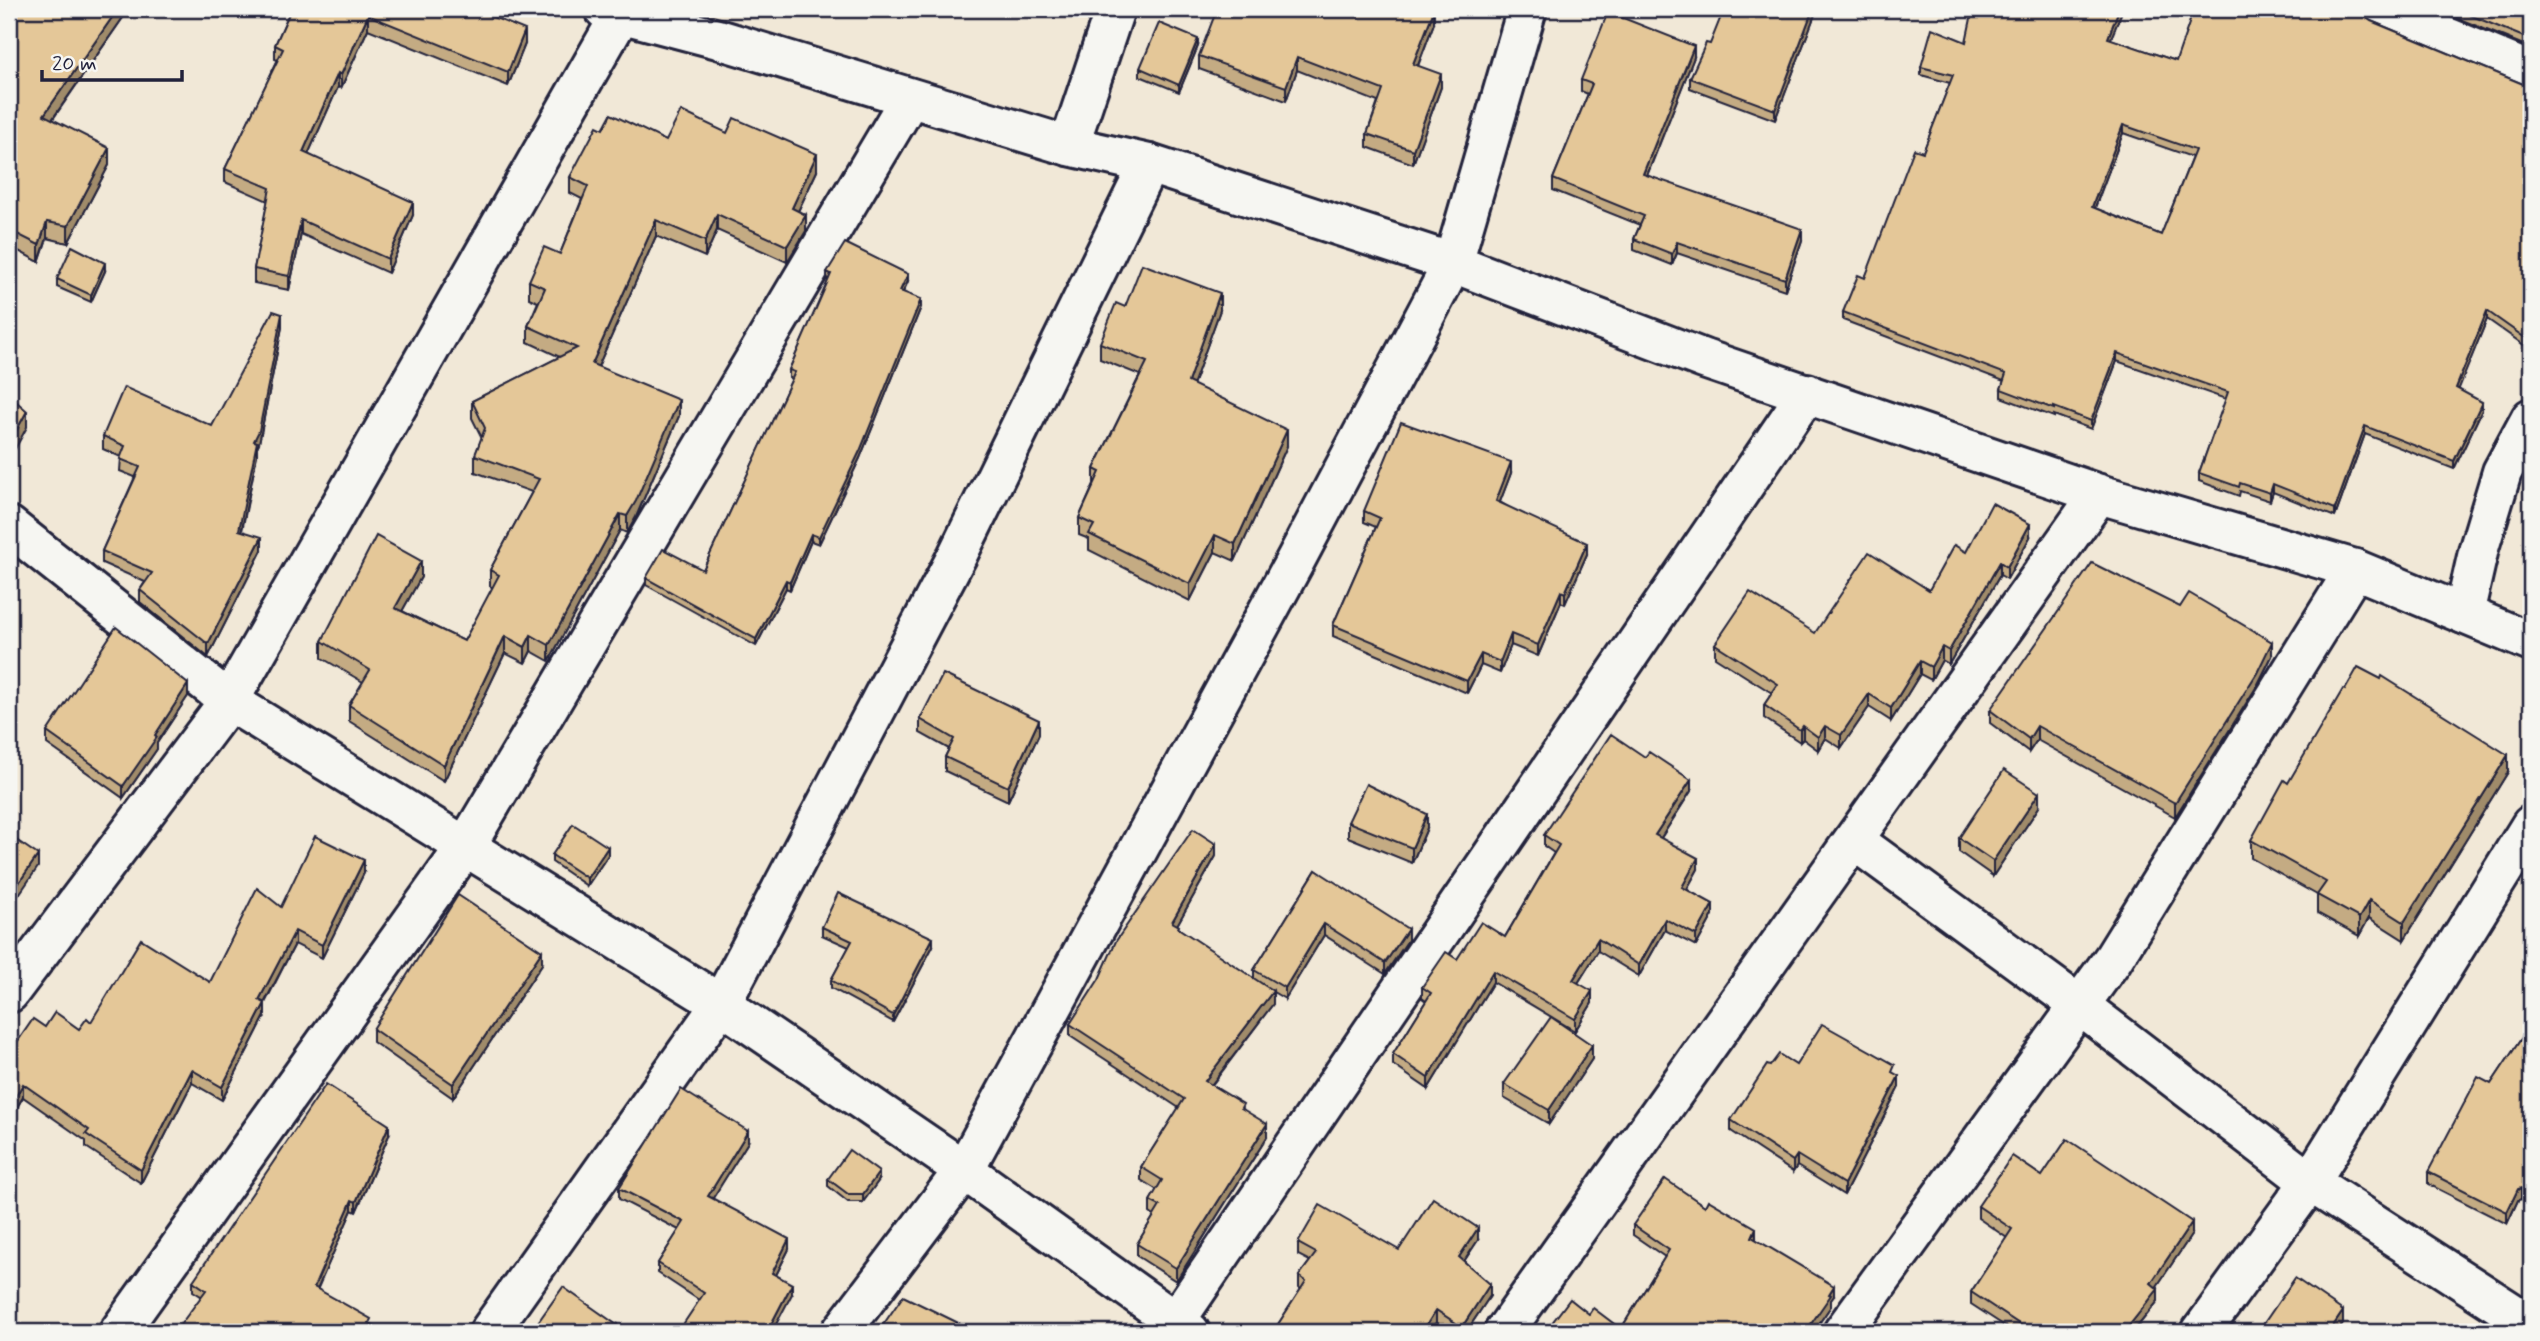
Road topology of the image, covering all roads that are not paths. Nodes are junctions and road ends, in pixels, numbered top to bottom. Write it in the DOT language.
graph roads {
  1 [pos="1115,9"];
  2 [pos="1527,9"];
  3 [pos="2379,9"];
  4 [pos="613,11"];
  5 [pos="722,24"];
  6 [pos="2531,72"];
  7 [pos="910,98"];
  8 [pos="1069,146"];
  9 [pos="1149,164"];
  10 [pos="1453,263"];
  11 [pos="1807,393"];
  12 [pos="2531,418"];
  13 [pos="2099,494"];
  14 [pos="14,539"];
  15 [pos="2355,569"];
  16 [pos="2464,614"];
  17 [pos="2531,642"];
  18 [pos="229,701"];
  19 [pos="2531,825"];
  20 [pos="1855,841"];
  21 [pos="466,846"];
  22 [pos="9,993"];
  23 [pos="721,1004"];
  24 [pos="2079,1005"];
  25 [pos="964,1170"];
  26 [pos="2310,1182"];
  27 [pos="2531,1325"];
  28 [pos="1178,1329"];
  29 [pos="120,1332"];
  30 [pos="489,1332"];
  31 [pos="841,1332"];
  32 [pos="1504,1332"];
  33 [pos="1843,1332"];
  34 [pos="2201,1332"];
  1 -- 8 [label="street"];
  2 -- 10 [label="street"];
  3 -- 6 [label="street"];
  4 -- 5 [label="street"];
  4 -- 18 [label="street"];
  5 -- 7 [label="street"];
  7 -- 8 [label="street"];
  7 -- 21 [label="street"];
  8 -- 9 [label="street"];
  9 -- 10 [label="street"];
  9 -- 23 [label="street"];
  10 -- 11 [label="street"];
  10 -- 25 [label="street"];
  11 -- 13 [label="street"];
  11 -- 28 [label="street"];
  12 -- 16 [label="street"];
  13 -- 15 [label="street"];
  13 -- 20 [label="street"];
  14 -- 18 [label="street"];
  15 -- 16 [label="street"];
  15 -- 24 [label="street"];
  16 -- 17 [label="street"];
  18 -- 21 [label="street"];
  18 -- 22 [label="street"];
  19 -- 26 [label="street"];
  20 -- 24 [label="street"];
  20 -- 32 [label="street"];
  21 -- 23 [label="street"];
  21 -- 29 [label="street"];
  23 -- 25 [label="street"];
  23 -- 30 [label="street"];
  24 -- 26 [label="street"];
  24 -- 33 [label="street"];
  25 -- 28 [label="street"];
  25 -- 31 [label="street"];
  26 -- 27 [label="street"];
  26 -- 34 [label="street"];
}
